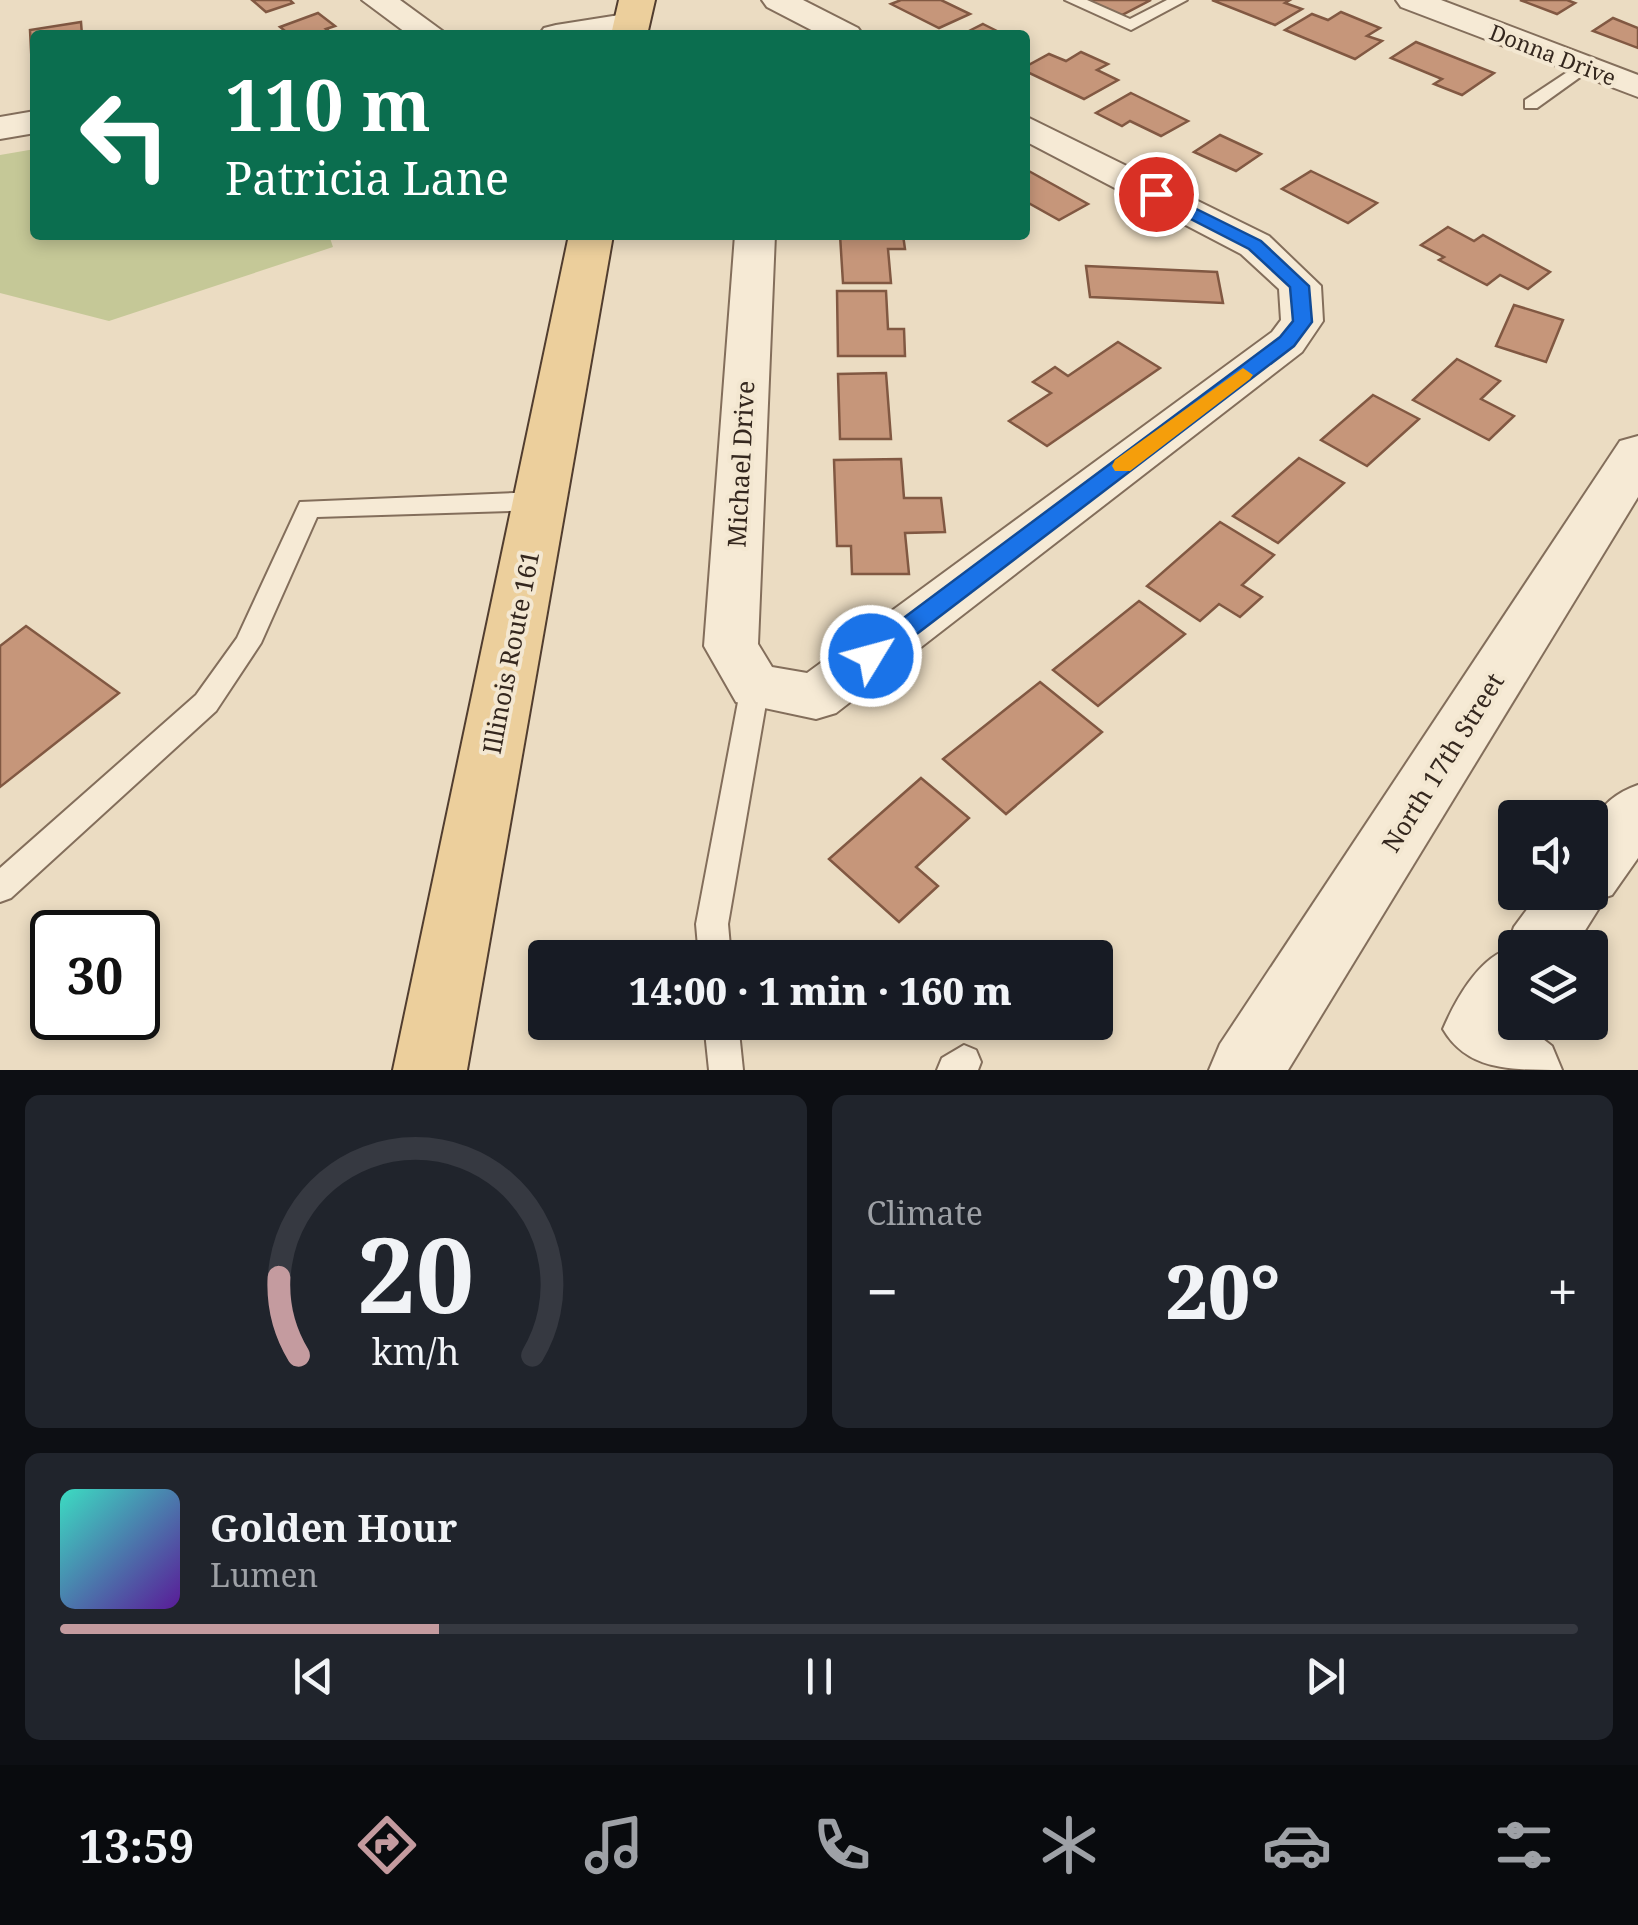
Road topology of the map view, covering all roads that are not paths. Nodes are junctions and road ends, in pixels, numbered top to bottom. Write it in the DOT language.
graph roads {
  1 [pos="378,0"];
  2 [pos="770,0"];
  3 [pos="778,0"];
  4 [pos="1073,0"];
  5 [pos="1179,0"];
  6 [pos="1412,0"];
  7 [pos="633,19"];
  8 [pos="423,30"];
  9 [pos="580,30"];
  10 [pos="768,30"];
  11 [pos="836,30"];
  12 [pos="1584,66"];
  13 [pos="1638,87"];
  14 [pos="1531,104"];
  15 [pos="30,123"];
  16 [pos="0,128"];
  17 [pos="1030,130"];
  18 [pos="589,240"];
  19 [pos="754,240"];
  20 [pos="1638,454"];
  21 [pos="539,501"];
  22 [pos="755,686"];
  23 [pos="1638,811"];
  24 [pos="1608,852"];
  25 [pos="0,888"];
  26 [pos="713,940"];
  27 [pos="1498,999"];
  28 [pos="723,1040"];
  29 [pos="430,1070"];
  30 [pos="726,1070"];
  31 [pos="1246,1070"];
  32 [pos="1528,1070"];
  1 -- 8 [label="street"];
  2 -- 10 [label="street"];
  3 -- 11 [label="street"];
  4 -- 5 [label="lane"];
  6 -- 12 [label="street, Donna Drive"];
  7 -- 9 [label="street"];
  12 -- 13 [label="street, Donna Drive"];
  12 -- 14 [label="lane"];
  15 -- 16 [label="street"];
  17 -- 22 [label="street"];
  18 -- 21 [label="main road, Illinois Route 161"];
  19 -- 22 [label="street, Michael Drive"];
  20 -- 31 [label="street, North 17th Street"];
  21 -- 25 [label="lane"];
  21 -- 29 [label="main road, Illinois Route 161"];
  22 -- 26 [label="lane"];
  23 -- 24 [label="street"];
  27 -- 32 [label="street"];
  28 -- 30 [label="lane"];
}
